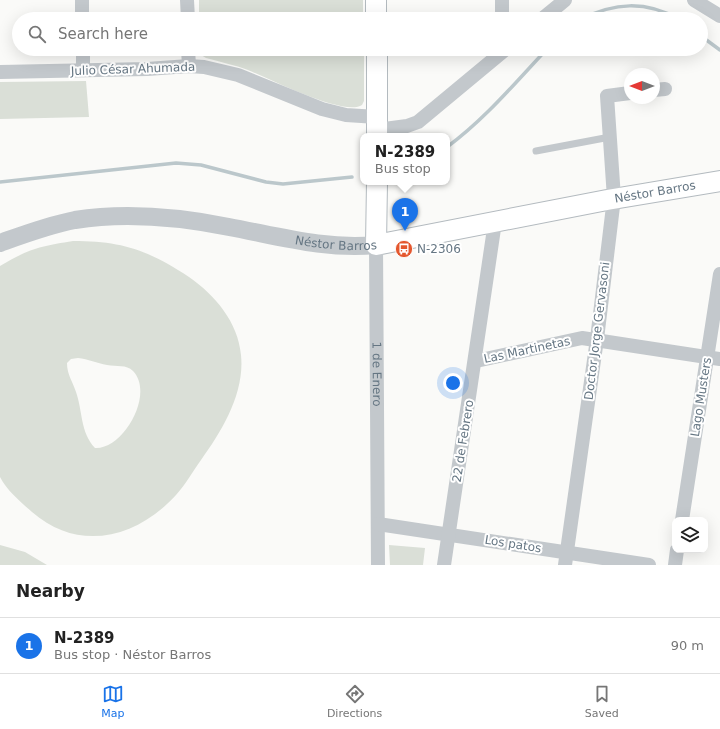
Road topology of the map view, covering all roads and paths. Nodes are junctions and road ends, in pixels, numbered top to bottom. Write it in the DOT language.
graph roads {
  1 [pos="82,0"];
  2 [pos="187,0"];
  3 [pos="376,0"];
  4 [pos="502,0"];
  5 [pos="565,0"];
  6 [pos="694,0"];
  7 [pos="82,12"];
  8 [pos="188,12"];
  9 [pos="376,12"];
  10 [pos="502,12"];
  11 [pos="550,12"];
  12 [pos="720,16"];
  13 [pos="82,56"];
  14 [pos="188,56"];
  15 [pos="376,56"];
  16 [pos="496,56"];
  17 [pos="189,66"];
  18 [pos="83,70"];
  19 [pos="0,72"];
  20 [pos="624,94"];
  21 [pos="377,128"];
  22 [pos="610,138"];
  23 [pos="536,151"];
  24 [pos="720,181"];
  25 [pos="377,185"];
  26 [pos="614,198"];
  27 [pos="495,222"];
  28 [pos="0,243"];
  29 [pos="376,245"];
  30 [pos="720,274"];
  31 [pos="597,339"];
  32 [pos="714,358"];
  33 [pos="476,362"];
  34 [pos="683,517"];
  35 [pos="378,524"];
  36 [pos="449,534"];
  37 [pos="677,553"];
  38 [pos="566,559"];
  39 [pos="378,565"];
  40 [pos="444,565"];
  41 [pos="649,565"];
  42 [pos="675,565"];
  1 -- 7 [label="street"];
  2 -- 8 [label="street"];
  3 -- 9 [label="main road"];
  4 -- 10 [label="street"];
  5 -- 11 [label="street"];
  6 -- 12 [label="street"];
  13 -- 18 [label="street"];
  14 -- 17 [label="street"];
  15 -- 21 [label="main road"];
  16 -- 21 [label="street, Julio César Ahumada"];
  17 -- 18 [label="street, Julio César Ahumada"];
  17 -- 21 [label="street, Julio César Ahumada"];
  18 -- 19 [label="street, Julio César Ahumada"];
  20 -- 22 [label="street, Doctor Jorge Gervasoni"];
  22 -- 23 [label="lane"];
  22 -- 26 [label="street, Doctor Jorge Gervasoni"];
  24 -- 26 [label="main road, Néstor Barros"];
  25 -- 29 [label="main road, 1 de Enero"];
  26 -- 27 [label="main road, Néstor Barros"];
  26 -- 31 [label="street, Doctor Jorge Gervasoni"];
  27 -- 29 [label="main road, Néstor Barros"];
  27 -- 33 [label="street, 22 de Febrero"];
  28 -- 29 [label="street, Néstor Barros"];
  29 -- 35 [label="street, 1 de Enero"];
  30 -- 32 [label="street, Lago Musters"];
  31 -- 32 [label="street, Las Martinetas"];
  31 -- 33 [label="street, Las Martinetas"];
  31 -- 38 [label="street, Doctor Jorge Gervasoni"];
  32 -- 34 [label="street, Lago Musters"];
  33 -- 36 [label="street, 22 de Febrero"];
  35 -- 36 [label="street, Los patos"];
  35 -- 39 [label="street, 1 de Enero"];
  36 -- 38 [label="street, Los patos"];
  36 -- 40 [label="street, 22 de Febrero"];
  37 -- 42 [label="street"];
  38 -- 41 [label="street, Los patos"];
}
